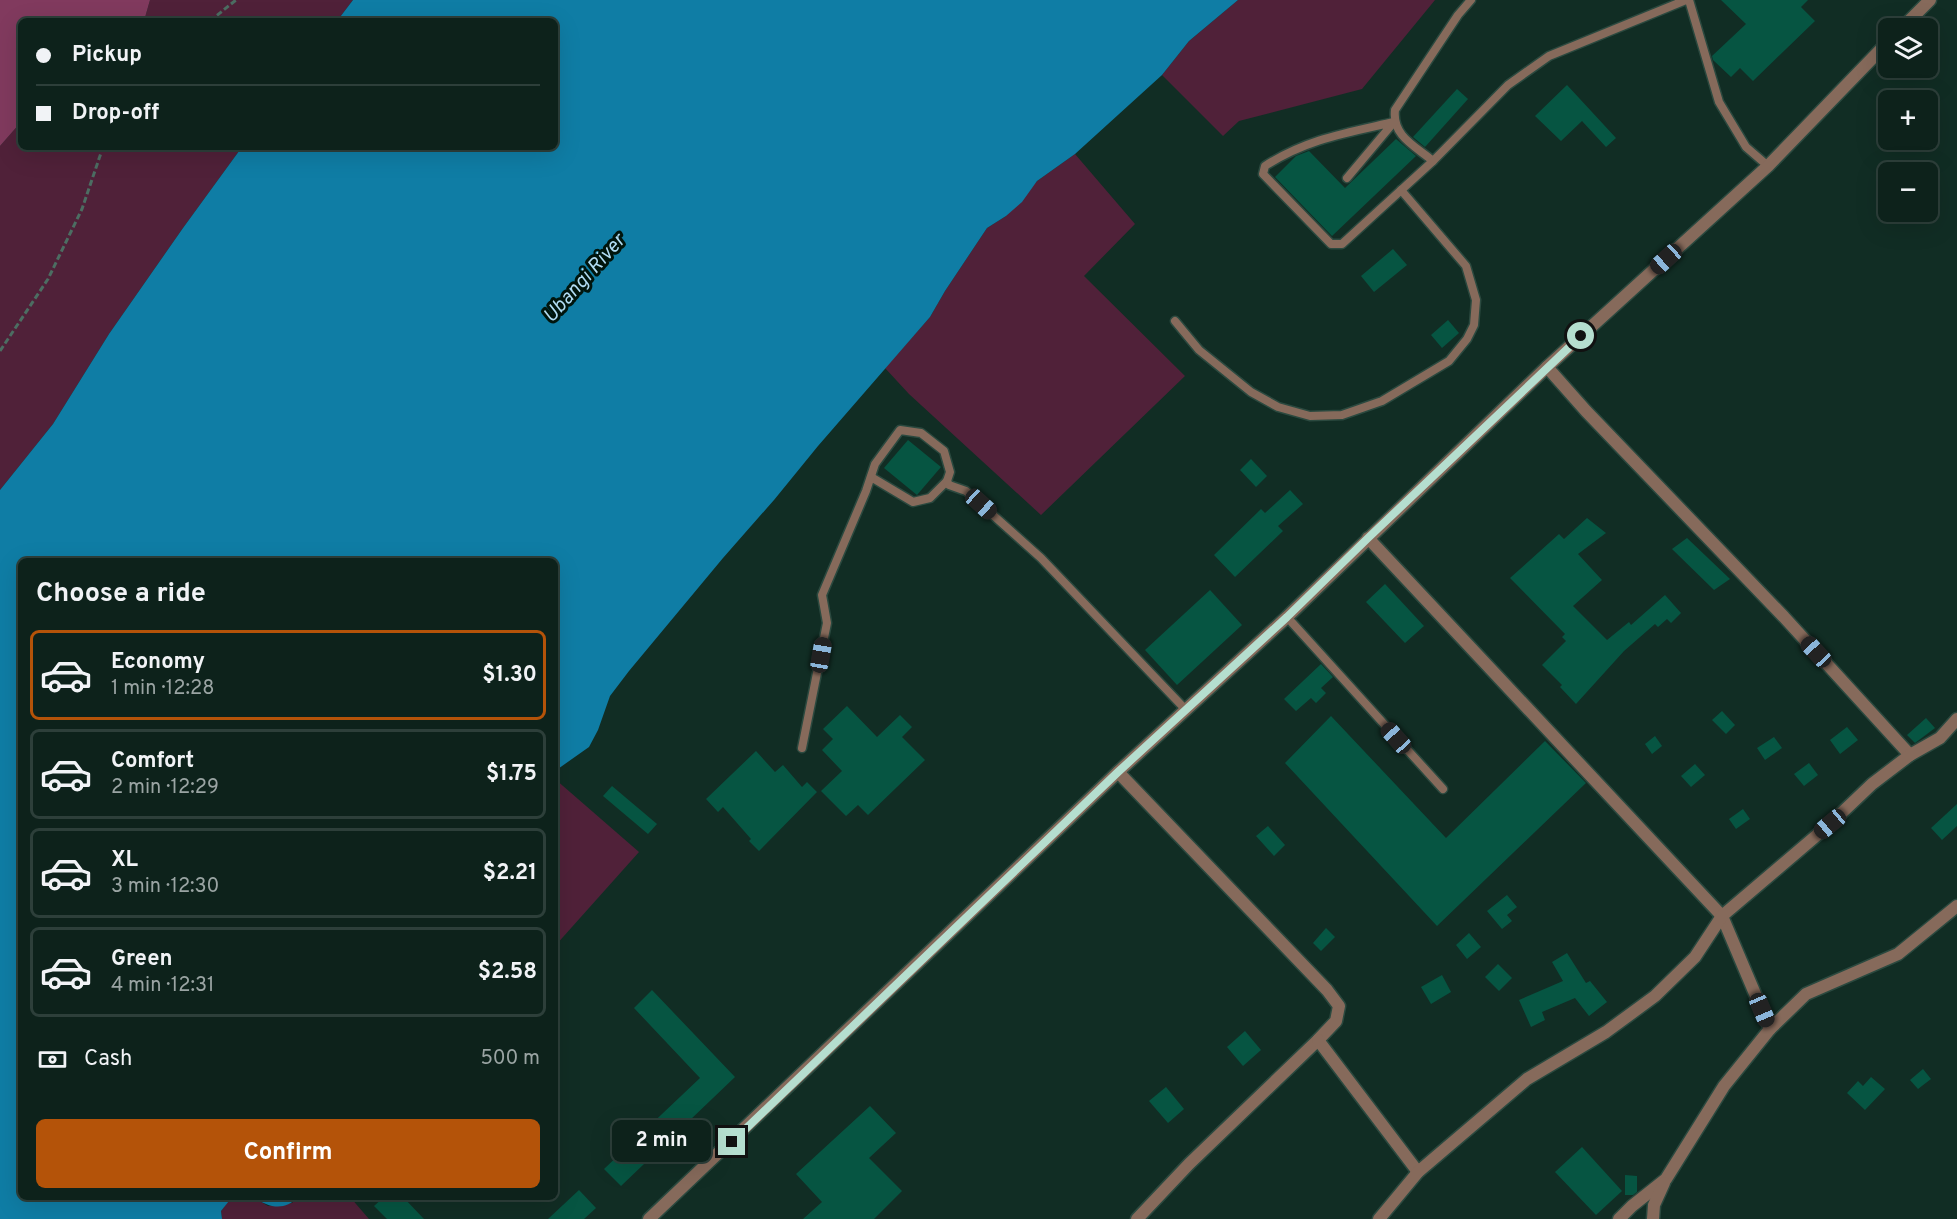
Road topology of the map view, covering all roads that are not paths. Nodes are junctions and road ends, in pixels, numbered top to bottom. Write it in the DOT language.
graph roads {
  1 [pos="1471,0"];
  2 [pos="1688,0"];
  3 [pos="1929,0"];
  4 [pos="1912,18"];
  5 [pos="1878,52"];
  6 [pos="1394,122"];
  7 [pos="1432,161"];
  8 [pos="1768,166"];
  9 [pos="1347,178"];
  10 [pos="1401,190"];
  11 [pos="1175,321"];
  12 [pos="1547,367"];
  13 [pos="871,477"];
  14 [pos="947,481"];
  15 [pos="1368,538"];
  16 [pos="1287,617"];
  17 [pos="1186,710"];
  18 [pos="1957,719"];
  19 [pos="802,748"];
  20 [pos="1910,755"];
  21 [pos="1118,772"];
  22 [pos="1443,789"];
  23 [pos="1957,906"];
  24 [pos="1722,916"];
  25 [pos="1770,1029"];
  26 [pos="1318,1040"];
  27 [pos="1418,1172"];
  28 [pos="1666,1179"];
  29 [pos="649,1219"];
  30 [pos="1137,1219"];
  31 [pos="1379,1219"];
  32 [pos="1620,1219"];
  33 [pos="1653,1219"];
  1 -- 6 [label="lane"];
  2 -- 7 [label="lane"];
  2 -- 8 [label="lane"];
  3 -- 4 [label="street"];
  5 -- 8 [label="street"];
  6 -- 7 [label="lane"];
  6 -- 9 [label="lane"];
  6 -- 10 [label="lane"];
  7 -- 10 [label="lane"];
  8 -- 12 [label="street"];
  10 -- 11 [label="lane"];
  12 -- 15 [label="street"];
  12 -- 20 [label="street"];
  13 -- 14 [label="lane"];
  13 -- 14 [label="lane"];
  13 -- 19 [label="lane"];
  14 -- 17 [label="lane"];
  15 -- 16 [label="street"];
  15 -- 24 [label="street"];
  16 -- 17 [label="street"];
  16 -- 22 [label="lane"];
  17 -- 21 [label="street"];
  18 -- 20 [label="street"];
  20 -- 24 [label="street"];
  21 -- 26 [label="street"];
  21 -- 29 [label="street"];
  23 -- 25 [label="street"];
  24 -- 25 [label="street"];
  24 -- 27 [label="street"];
  25 -- 28 [label="street"];
  26 -- 27 [label="street"];
  26 -- 30 [label="street"];
  27 -- 31 [label="street"];
  28 -- 32 [label="street"];
  28 -- 33 [label="street"];
}
